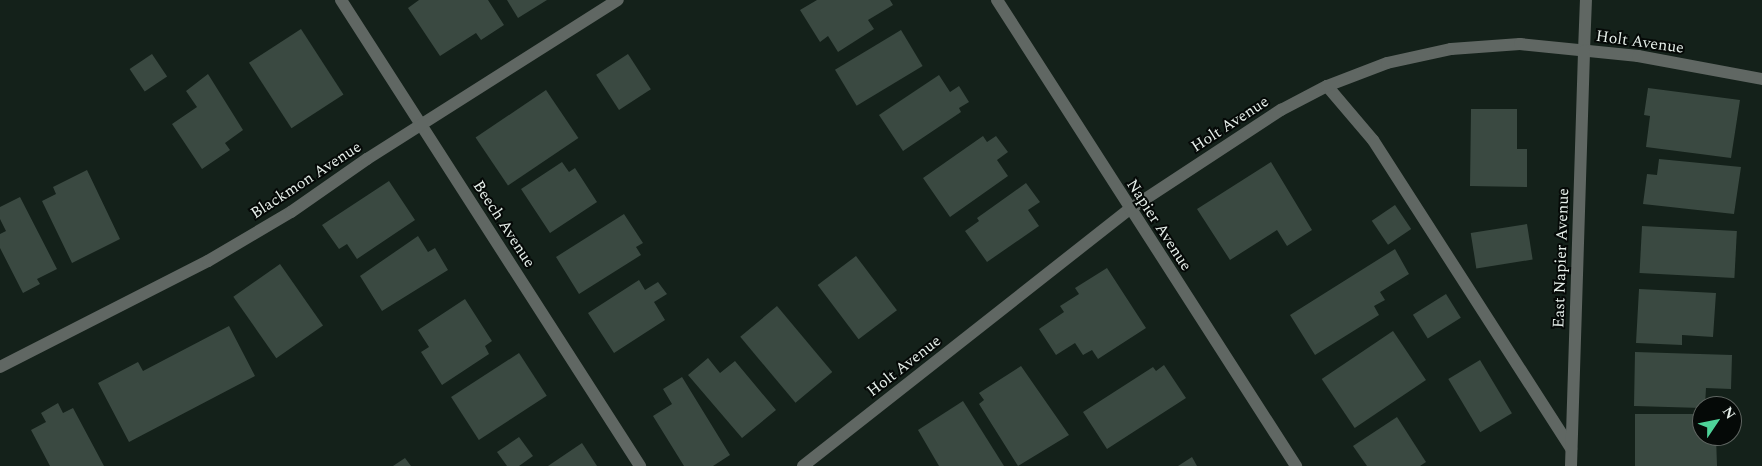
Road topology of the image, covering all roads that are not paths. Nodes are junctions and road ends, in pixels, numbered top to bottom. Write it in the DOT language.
graph roads {
  1 [pos="341,0"];
  2 [pos="618,0"];
  3 [pos="997,0"];
  4 [pos="1586,0"];
  5 [pos="1584,51"];
  6 [pos="1762,79"];
  7 [pos="1327,86"];
  8 [pos="422,126"];
  9 [pos="1130,209"];
  10 [pos="0,367"];
  11 [pos="1571,449"];
  12 [pos="640,466"];
  13 [pos="804,466"];
  14 [pos="1296,466"];
  15 [pos="1571,466"];
  1 -- 8 [label="street, Beech Avenue"];
  2 -- 8 [label="street, Blackmon Avenue"];
  3 -- 9 [label="street, Napier Avenue"];
  4 -- 5 [label="street, East Napier Avenue"];
  5 -- 6 [label="street, Holt Avenue"];
  5 -- 7 [label="street, Holt Avenue"];
  5 -- 11 [label="street, East Napier Avenue"];
  7 -- 9 [label="street, Holt Avenue"];
  7 -- 11 [label="street"];
  8 -- 10 [label="street, Blackmon Avenue"];
  8 -- 12 [label="street, Beech Avenue"];
  9 -- 13 [label="street, Holt Avenue"];
  9 -- 14 [label="street, Napier Avenue"];
  11 -- 15 [label="street, East Napier Avenue"];
}
